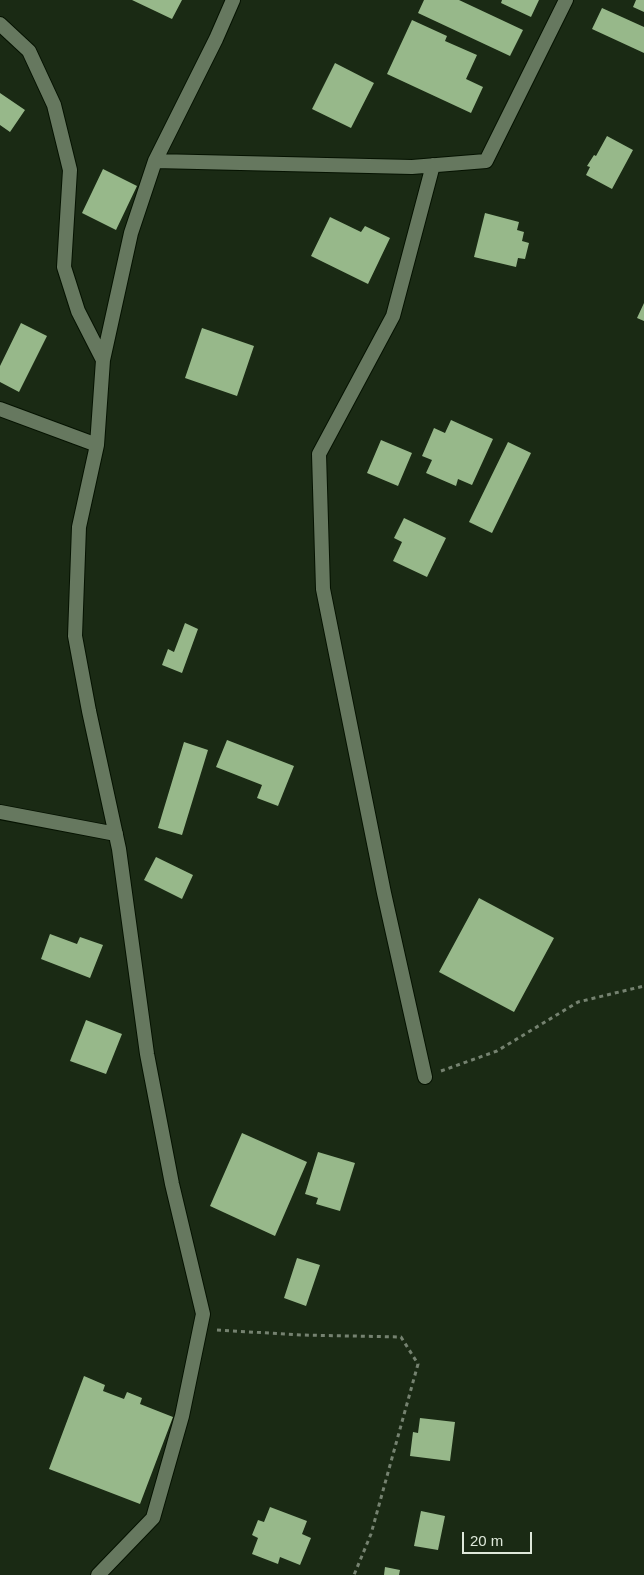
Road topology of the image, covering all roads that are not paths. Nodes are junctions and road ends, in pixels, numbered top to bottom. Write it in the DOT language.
graph roads {
  1 [pos="233,0"];
  2 [pos="566,0"];
  3 [pos="0,24"];
  4 [pos="155,161"];
  5 [pos="433,165"];
  6 [pos="103,360"];
  7 [pos="0,409"];
  8 [pos="97,445"];
  9 [pos="0,812"];
  10 [pos="116,834"];
  11 [pos="425,1077"];
  12 [pos="98,1575"];
  1 -- 4 [label="street"];
  2 -- 5 [label="street"];
  3 -- 6 [label="street"];
  4 -- 5 [label="street"];
  4 -- 6 [label="street"];
  5 -- 11 [label="street"];
  6 -- 8 [label="street"];
  7 -- 8 [label="street"];
  8 -- 10 [label="street"];
  9 -- 10 [label="street"];
  10 -- 12 [label="street"];
}
